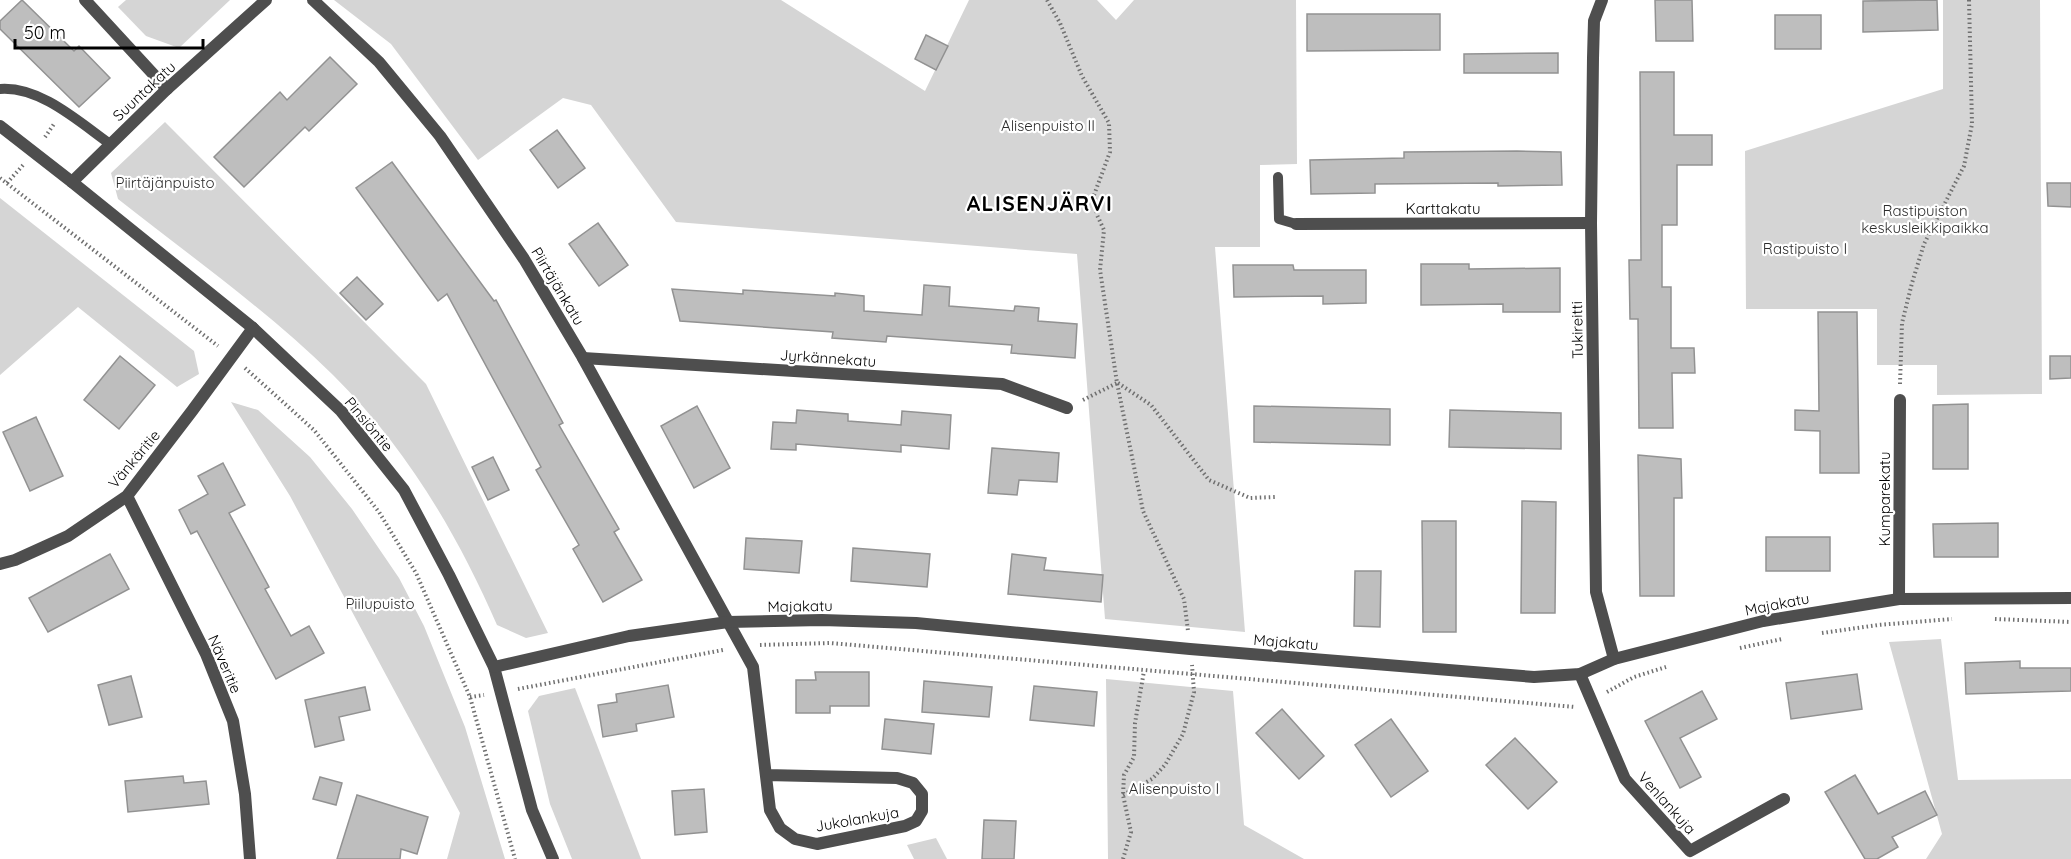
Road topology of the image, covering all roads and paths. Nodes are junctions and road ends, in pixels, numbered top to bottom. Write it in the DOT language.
graph roads {
  1 [pos="85,0"];
  2 [pos="266,0"];
  3 [pos="313,0"];
  4 [pos="1047,0"];
  5 [pos="1602,0"];
  6 [pos="1969,0"];
  7 [pos="0,89"];
  8 [pos="167,89"];
  9 [pos="62,110"];
  10 [pos="0,126"];
  11 [pos="110,144"];
  12 [pos="34,153"];
  13 [pos="1278,177"];
  14 [pos="0,178"];
  15 [pos="72,182"];
  16 [pos="1591,223"];
  17 [pos="1296,224"];
  18 [pos="253,328"];
  19 [pos="232,357"];
  20 [pos="582,358"];
  21 [pos="1117,383"];
  22 [pos="1899,400"];
  23 [pos="1067,408"];
  24 [pos="127,496"];
  25 [pos="1275,497"];
  26 [pos="0,564"];
  27 [pos="2071,598"];
  28 [pos="1899,599"];
  29 [pos="728,622"];
  30 [pos="1190,649"];
  31 [pos="1614,659"];
  32 [pos="494,667"];
  33 [pos="1144,670"];
  34 [pos="1580,674"];
  35 [pos="766,775"];
  36 [pos="1123,795"];
  37 [pos="1784,799"];
  38 [pos="250,859"];
  39 [pos="515,859"];
  40 [pos="553,859"];
  41 [pos="1123,859"];
  1 -- 8 [label="street"];
  2 -- 8 [label="street, Suuntakatu"];
  3 -- 20 [label="street, Piirtäjänkatu"];
  4 -- 21 [label="path"];
  5 -- 16 [label="street, Tukireitti"];
  6 -- 22 [label="path"];
  7 -- 9 [label="lane"];
  8 -- 11 [label="street, Suuntakatu"];
  9 -- 11 [label="lane"];
  9 -- 12 [label="path"];
  10 -- 12 [label="street, Pinsiöntie"];
  11 -- 15 [label="street, Suuntakatu"];
  12 -- 15 [label="street, Pinsiöntie"];
  13 -- 17 [label="lane"];
  14 -- 19 [label="path"];
  15 -- 18 [label="street, Pinsiöntie"];
  16 -- 17 [label="street, Karttakatu"];
  16 -- 31 [label="street, Tukireitti"];
  18 -- 19 [label="street, Vänkäritie"];
  18 -- 32 [label="street, Pinsiöntie"];
  19 -- 24 [label="street, Vänkäritie"];
  19 -- 39 [label="path"];
  20 -- 23 [label="street, Jyrkännekatu"];
  20 -- 29 [label="street, Piirtäjänkatu"];
  21 -- 23 [label="path"];
  21 -- 25 [label="path"];
  21 -- 30 [label="path"];
  22 -- 28 [label="street, Kumparekatu"];
  24 -- 26 [label="street, Vänkäritie"];
  24 -- 38 [label="street, Näveritie"];
  27 -- 28 [label="street, Majakatu"];
  28 -- 31 [label="street, Majakatu"];
  29 -- 30 [label="street, Majakatu"];
  29 -- 32 [label="street, Majakatu"];
  29 -- 35 [label="street, Jukolankuja"];
  30 -- 34 [label="street, Majakatu"];
  30 -- 36 [label="path"];
  31 -- 34 [label="street, Majakatu"];
  32 -- 40 [label="street, Pinsiöntie"];
  33 -- 36 [label="path"];
  34 -- 37 [label="street, Venlankuja"];
  35 -- 35 [label="street, Jukolankuja"];
  36 -- 41 [label="path"];
}
